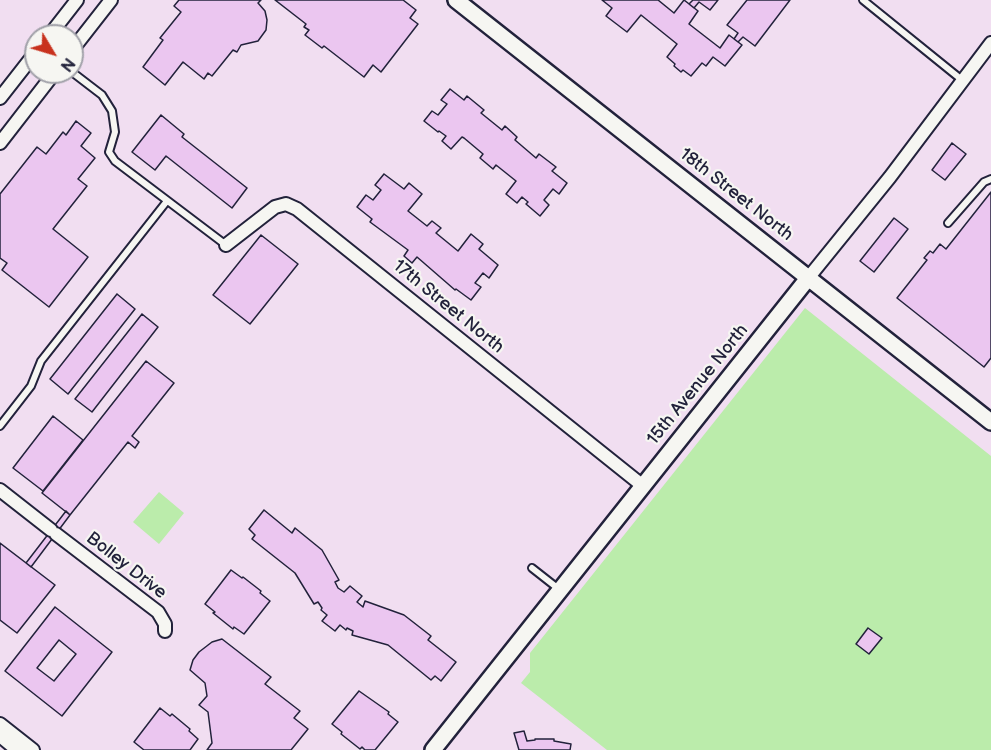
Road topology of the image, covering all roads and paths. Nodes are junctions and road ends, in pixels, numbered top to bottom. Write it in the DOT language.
graph roads {
  1 [pos="77,0"];
  2 [pos="111,0"];
  3 [pos="456,0"];
  4 [pos="863,0"];
  5 [pos="58,24"];
  6 [pos="84,35"];
  7 [pos="991,43"];
  8 [pos="987,58"];
  9 [pos="24,67"];
  10 [pos="962,80"];
  11 [pos="84,81"];
  12 [pos="46,84"];
  13 [pos="0,98"];
  14 [pos="0,143"];
  15 [pos="991,179"];
  16 [pos="168,201"];
  17 [pos="948,223"];
  18 [pos="226,245"];
  19 [pos="809,277"];
  20 [pos="991,422"];
  21 [pos="0,426"];
  22 [pos="643,486"];
  23 [pos="0,490"];
  24 [pos="532,568"];
  25 [pos="561,591"];
  26 [pos="165,631"];
  27 [pos="0,724"];
  28 [pos="0,736"];
  29 [pos="18,750"];
  30 [pos="33,750"];
  31 [pos="433,750"];
  1 -- 5 [label="street"];
  2 -- 6 [label="street"];
  3 -- 19 [label="street, 18th Street North"];
  4 -- 10 [label="lane"];
  7 -- 8 [label="street, 15th Avenue North"];
  8 -- 10 [label="street, 15th Avenue North"];
  9 -- 13 [label="street"];
  10 -- 19 [label="street, 15th Avenue North"];
  11 -- 16 [label="lane"];
  12 -- 14 [label="street"];
  15 -- 17 [label="lane"];
  16 -- 18 [label="lane"];
  16 -- 21 [label="lane"];
  18 -- 22 [label="street, 17th Street North"];
  19 -- 20 [label="street, 18th Street North"];
  19 -- 22 [label="street, 15th Avenue North"];
  22 -- 25 [label="street, 15th Avenue North"];
  23 -- 26 [label="street, Bolley Drive"];
  24 -- 25 [label="lane"];
  25 -- 31 [label="street, 15th Avenue North"];
  27 -- 30 [label="street"];
  28 -- 29 [label="street"];
}
